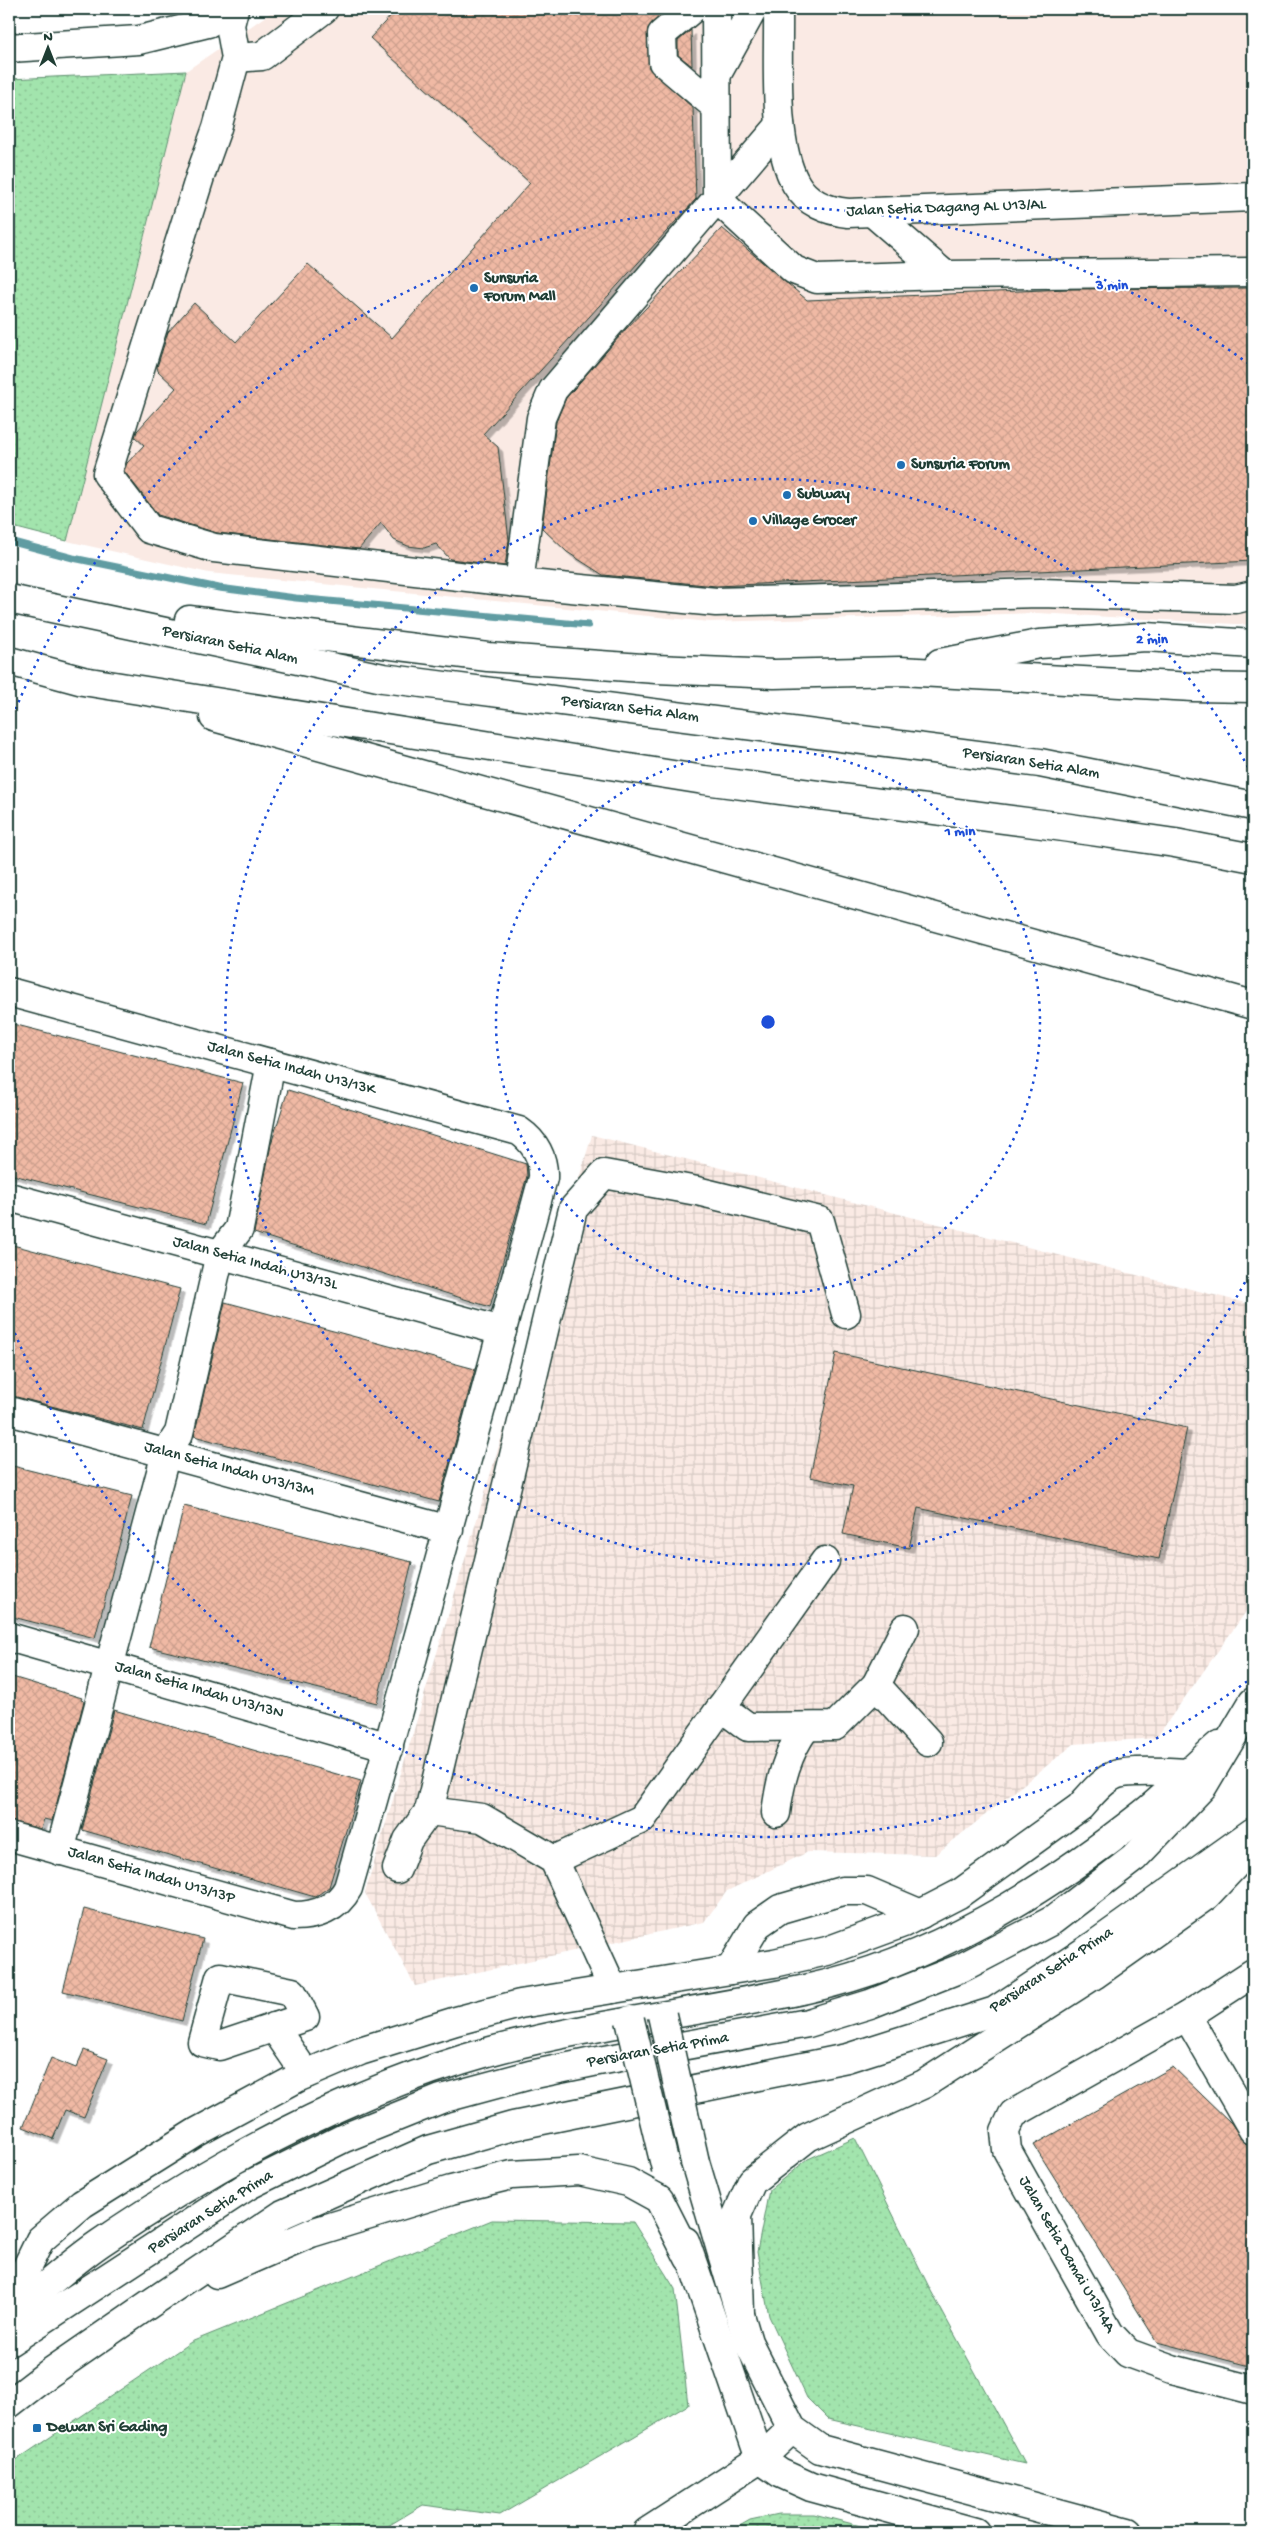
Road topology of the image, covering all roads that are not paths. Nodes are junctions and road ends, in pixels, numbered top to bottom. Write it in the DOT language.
graph roads {
  1 [pos="233,9"];
  2 [pos="324,9"];
  3 [pos="692,9"];
  4 [pos="716,9"];
  5 [pos="753,9"];
  6 [pos="778,9"];
  7 [pos="208,22"];
  8 [pos="9,48"];
  9 [pos="236,58"];
  10 [pos="716,75"];
  11 [pos="716,107"];
  12 [pos="780,125"];
  13 [pos="203,167"];
  14 [pos="1253,197"];
  15 [pos="717,199"];
  16 [pos="872,212"];
  17 [pos="1253,272"];
  18 [pos="945,275"];
  19 [pos="519,583"];
  20 [pos="1253,595"];
  21 [pos="9,598"];
  22 [pos="1253,644"];
  23 [pos="9,661"];
  24 [pos="900,670"];
  25 [pos="83,681"];
  26 [pos="1193,687"];
  27 [pos="1253,688"];
  28 [pos="1253,694"];
  29 [pos="1253,806"];
  30 [pos="1253,858"];
  31 [pos="9,992"];
  32 [pos="1253,1005"];
  33 [pos="271,1063"];
  34 [pos="9,1197"];
  35 [pos="220,1254"];
  36 [pos="846,1314"];
  37 [pos="502,1331"];
  38 [pos="9,1410"];
  39 [pos="166,1453"];
  40 [pos="449,1530"];
  41 [pos="825,1562"];
  42 [pos="905,1628"];
  43 [pos="9,1637"];
  44 [pos="110,1666"];
  45 [pos="876,1685"];
  46 [pos="1253,1702"];
  47 [pos="721,1707"];
  48 [pos="806,1727"];
  49 [pos="1238,1727"];
  50 [pos="928,1742"];
  51 [pos="389,1746"];
  52 [pos="1187,1773"];
  53 [pos="429,1811"];
  54 [pos="776,1813"];
  55 [pos="1253,1832"];
  56 [pos="9,1836"];
  57 [pos="1253,1846"];
  58 [pos="60,1851"];
  59 [pos="554,1860"];
  60 [pos="397,1869"];
  61 [pos="921,1914"];
  62 [pos="730,1970"];
  63 [pos="1253,1973"];
  64 [pos="612,1989"];
  65 [pos="662,2015"];
  66 [pos="1187,2016"];
  67 [pos="630,2020"];
  68 [pos="274,2027"];
  69 [pos="306,2074"];
  70 [pos="1253,2130"];
  71 [pos="689,2258"];
  72 [pos="9,2297"];
  73 [pos="148,2305"];
  74 [pos="740,2314"];
  75 [pos="9,2316"];
  76 [pos="9,2342"];
  77 [pos="1253,2390"];
  78 [pos="9,2404"];
  79 [pos="792,2430"];
  80 [pos="760,2459"];
  81 [pos="1073,2525"];
  82 [pos="647,2532"];
  83 [pos="975,2532"];
  84 [pos="1128,2532"];
  1 -- 7 [label="main road"];
  1 -- 9 [label="main road"];
  2 -- 9 [label="main road"];
  3 -- 11 [label="main road"];
  4 -- 10 [label="main road"];
  5 -- 10 [label="main road"];
  6 -- 12 [label="main road, Jalan Setia Dagang AL U13/AL"];
  7 -- 8 [label="main road"];
  7 -- 13 [label="main road"];
  9 -- 13 [label="main road"];
  10 -- 11 [label="main road"];
  11 -- 15 [label="main road"];
  12 -- 15 [label="main road"];
  12 -- 16 [label="main road, Jalan Setia Dagang AL U13/AL"];
  13 -- 19 [label="main road"];
  14 -- 16 [label="main road, Jalan Setia Dagang AL U13/AL"];
  15 -- 18 [label="main road"];
  15 -- 19 [label="main road"];
  16 -- 18 [label="main road"];
  17 -- 18 [label="main road"];
  19 -- 20 [label="main road"];
  21 -- 24 [label="main road"];
  21 -- 29 [label="main road, Persiaran Setia Alam"];
  22 -- 24 [label="main road"];
  23 -- 25 [label="main road"];
  24 -- 26 [label="main road"];
  25 -- 30 [label="main road"];
  25 -- 32 [label="main road"];
  26 -- 27 [label="main road"];
  26 -- 28 [label="main road"];
  31 -- 33 [label="main road, Jalan Setia Indah U13/13K"];
  33 -- 35 [label="main road"];
  33 -- 37 [label="main road, Jalan Setia Indah U13/13K"];
  34 -- 35 [label="main road, Jalan Setia Indah U13/13L"];
  35 -- 37 [label="main road, Jalan Setia Indah U13/13L"];
  35 -- 39 [label="main road"];
  36 -- 53 [label="main road"];
  37 -- 40 [label="main road"];
  38 -- 39 [label="main road, Jalan Setia Indah U13/13M"];
  39 -- 40 [label="main road, Jalan Setia Indah U13/13M"];
  39 -- 44 [label="main road"];
  40 -- 51 [label="main road"];
  41 -- 47 [label="main road"];
  42 -- 45 [label="main road"];
  43 -- 44 [label="main road, Jalan Setia Indah U13/13N"];
  44 -- 51 [label="main road, Jalan Setia Indah U13/13N"];
  44 -- 58 [label="main road"];
  45 -- 48 [label="main road"];
  45 -- 50 [label="main road"];
  46 -- 49 [label="main road, Persiaran Setia Prima"];
  47 -- 48 [label="main road"];
  47 -- 59 [label="main road"];
  48 -- 54 [label="main road"];
  49 -- 52 [label="main road"];
  49 -- 76 [label="main road, Persiaran Setia Prima"];
  51 -- 58 [label="main road, Jalan Setia Indah U13/13P"];
  52 -- 61 [label="main road"];
  52 -- 65 [label="main road"];
  53 -- 59 [label="main road"];
  53 -- 60 [label="main road"];
  55 -- 73 [label="main road, Persiaran Setia Prima"];
  56 -- 58 [label="main road, Jalan Setia Indah U13/13P"];
  57 -- 74 [label="main road"];
  59 -- 64 [label="main road"];
  61 -- 62 [label="main road"];
  61 -- 62 [label="main road"];
  62 -- 64 [label="main road"];
  63 -- 66 [label="main road"];
  64 -- 69 [label="main road"];
  65 -- 67 [label="main road"];
  65 -- 74 [label="main road, bridge"];
  66 -- 70 [label="main road"];
  66 -- 77 [label="main road, Jalan Setia Damai U13/14A"];
  67 -- 71 [label="main road, bridge"];
  67 -- 75 [label="main road"];
  68 -- 69 [label="main road"];
  69 -- 72 [label="main road"];
  71 -- 73 [label="main road"];
  71 -- 80 [label="main road"];
  73 -- 78 [label="main road, Persiaran Setia Prima"];
  74 -- 79 [label="main road"];
  79 -- 80 [label="main road"];
  79 -- 81 [label="main road"];
  80 -- 82 [label="main road"];
  80 -- 83 [label="main road"];
  81 -- 84 [label="main road"];
}
